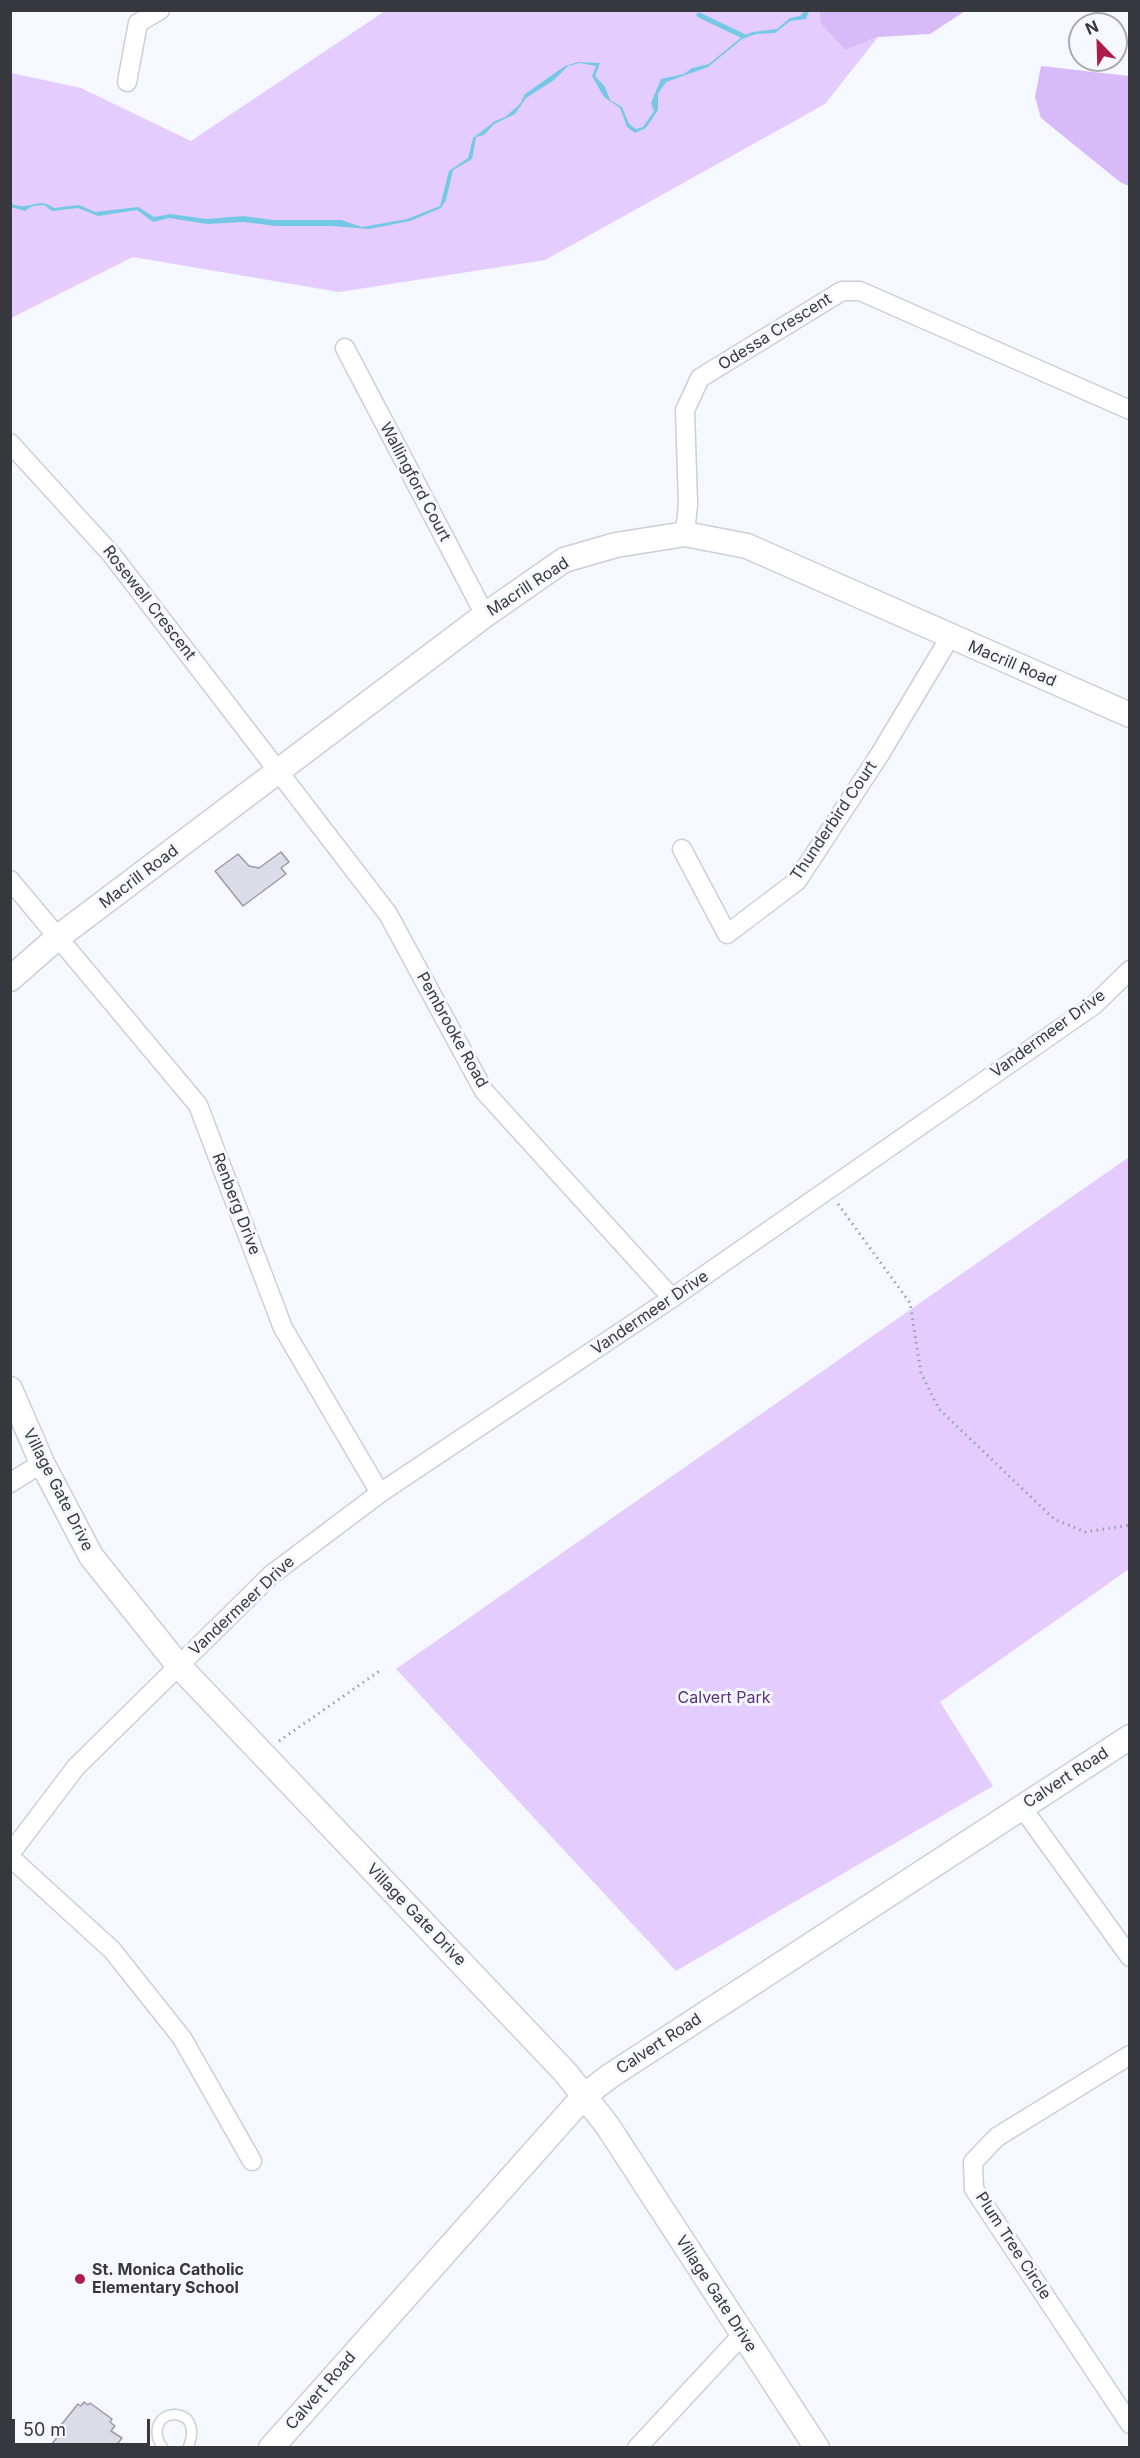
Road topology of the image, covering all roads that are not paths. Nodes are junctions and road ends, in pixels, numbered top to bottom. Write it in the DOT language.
graph roads {
  1 [pos="160,10"];
  2 [pos="127,82"];
  3 [pos="345,348"];
  4 [pos="1130,410"];
  5 [pos="10,443"];
  6 [pos="685,534"];
  7 [pos="485,615"];
  8 [pos="950,637"];
  9 [pos="1130,715"];
  10 [pos="279,770"];
  11 [pos="682,849"];
  12 [pos="10,880"];
  13 [pos="57,938"];
  14 [pos="1130,970"];
  15 [pos="10,979"];
  16 [pos="672,1298"];
  17 [pos="10,1389"];
  18 [pos="42,1463"];
  19 [pos="10,1483"];
  20 [pos="380,1493"];
  21 [pos="178,1665"];
  22 [pos="1130,1737"];
  23 [pos="1021,1806"];
  24 [pos="10,1856"];
  25 [pos="1130,1957"];
  26 [pos="1130,2055"];
  27 [pos="585,2095"];
  28 [pos="252,2161"];
  29 [pos="742,2335"];
  30 [pos="1130,2424"];
  31 [pos="163,2448"];
  32 [pos="188,2448"];
  33 [pos="271,2448"];
  34 [pos="637,2448"];
  35 [pos="817,2448"];
  1 -- 2 [label="street"];
  3 -- 7 [label="street, Wallingford Court"];
  4 -- 6 [label="street, Odessa Crescent"];
  5 -- 10 [label="street, Rosewell Crescent"];
  6 -- 7 [label="street, Macrill Road"];
  6 -- 8 [label="street, Macrill Road"];
  7 -- 10 [label="street, Macrill Road"];
  8 -- 9 [label="street, Macrill Road"];
  8 -- 11 [label="street, Thunderbird Court"];
  10 -- 13 [label="street, Macrill Road"];
  10 -- 16 [label="street, Pembrooke Road"];
  12 -- 13 [label="street, Renberg Drive"];
  13 -- 15 [label="street, Macrill Road"];
  13 -- 20 [label="street, Renberg Drive"];
  14 -- 16 [label="street, Vandermeer Drive"];
  16 -- 20 [label="street, Vandermeer Drive"];
  17 -- 18 [label="street, Village Gate Drive"];
  18 -- 19 [label="street"];
  18 -- 21 [label="street, Village Gate Drive"];
  20 -- 21 [label="street, Vandermeer Drive"];
  21 -- 24 [label="street, Vandermeer Drive"];
  21 -- 27 [label="street, Village Gate Drive"];
  22 -- 23 [label="street, Calvert Road"];
  23 -- 25 [label="street"];
  23 -- 27 [label="street, Calvert Road"];
  24 -- 28 [label="street"];
  26 -- 30 [label="street, Plum Tree Circle"];
  27 -- 29 [label="street, Village Gate Drive"];
  27 -- 33 [label="street, Calvert Road"];
  29 -- 34 [label="street"];
  29 -- 35 [label="street, Village Gate Drive"];
  31 -- 32 [label="lane"];
}
